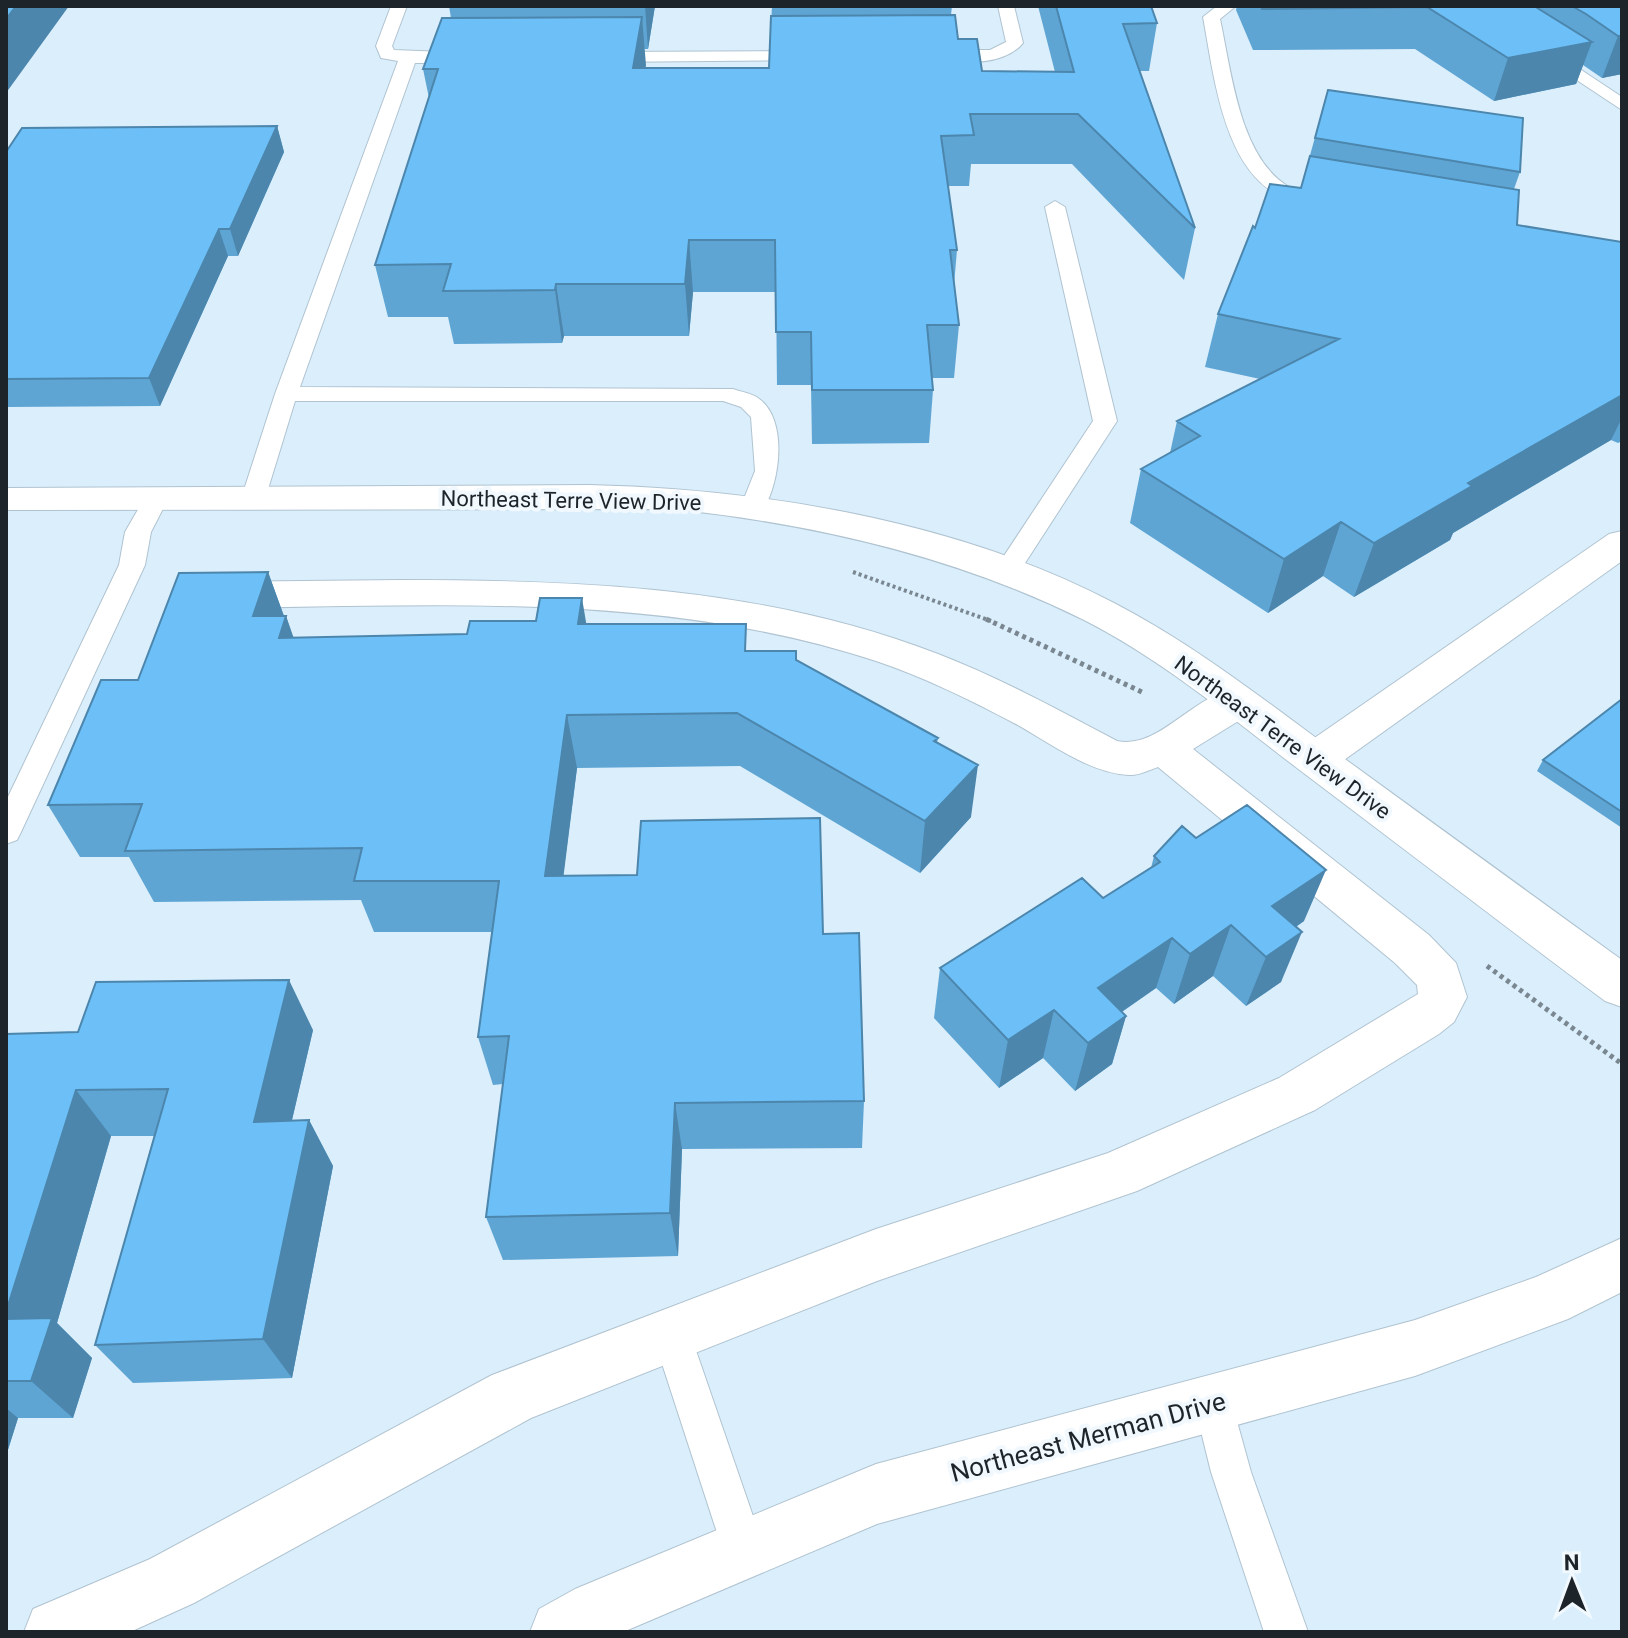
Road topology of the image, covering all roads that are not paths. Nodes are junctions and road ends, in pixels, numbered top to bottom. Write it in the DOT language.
graph roads {
  1 [pos="399,6"];
  2 [pos="1006,6"];
  3 [pos="1228,6"];
  4 [pos="1524,38"];
  5 [pos="919,55"];
  6 [pos="824,56"];
  7 [pos="584,57"];
  8 [pos="408,58"];
  9 [pos="488,58"];
  10 [pos="1622,105"];
  11 [pos="1322,203"];
  12 [pos="1055,207"];
  13 [pos="286,394"];
  14 [pos="6,499"];
  15 [pos="156,499"];
  16 [pos="253,499"];
  17 [pos="753,506"];
  18 [pos="1622,543"];
  19 [pos="1007,571"];
  20 [pos="201,595"];
  21 [pos="1238,702"];
  22 [pos="1164,749"];
  23 [pos="1315,759"];
  24 [pos="6,832"];
  25 [pos="1622,987"];
  26 [pos="1622,1264"];
  27 [pos="672,1336"];
  28 [pos="1214,1403"];
  29 [pos="744,1551"];
  30 [pos="56,1632"];
  31 [pos="562,1632"];
  32 [pos="1286,1632"];
  1 -- 8 [label="lane"];
  2 -- 5 [label="lane"];
  3 -- 11 [label="lane"];
  4 -- 10 [label="lane"];
  6 -- 7 [label="lane"];
  8 -- 9 [label="lane"];
  8 -- 13 [label="lane"];
  12 -- 19 [label="lane"];
  13 -- 16 [label="lane"];
  13 -- 17 [label="lane"];
  14 -- 15 [label="street, Northeast Terre View Drive"];
  15 -- 16 [label="street, Northeast Terre View Drive"];
  15 -- 24 [label="lane"];
  16 -- 17 [label="street, Northeast Terre View Drive"];
  17 -- 19 [label="street, Northeast Terre View Drive"];
  18 -- 23 [label="street"];
  19 -- 21 [label="street, Northeast Terre View Drive"];
  20 -- 22 [label="street"];
  21 -- 22 [label="street"];
  21 -- 23 [label="street, Northeast Terre View Drive"];
  22 -- 27 [label="street"];
  23 -- 25 [label="street, Northeast Terre View Drive"];
  26 -- 28 [label="street, Northeast Merman Drive"];
  27 -- 29 [label="lane"];
  27 -- 30 [label="street"];
  28 -- 29 [label="street, Northeast Merman Drive"];
  28 -- 32 [label="lane"];
  29 -- 31 [label="street, Northeast Merman Drive"];
}
